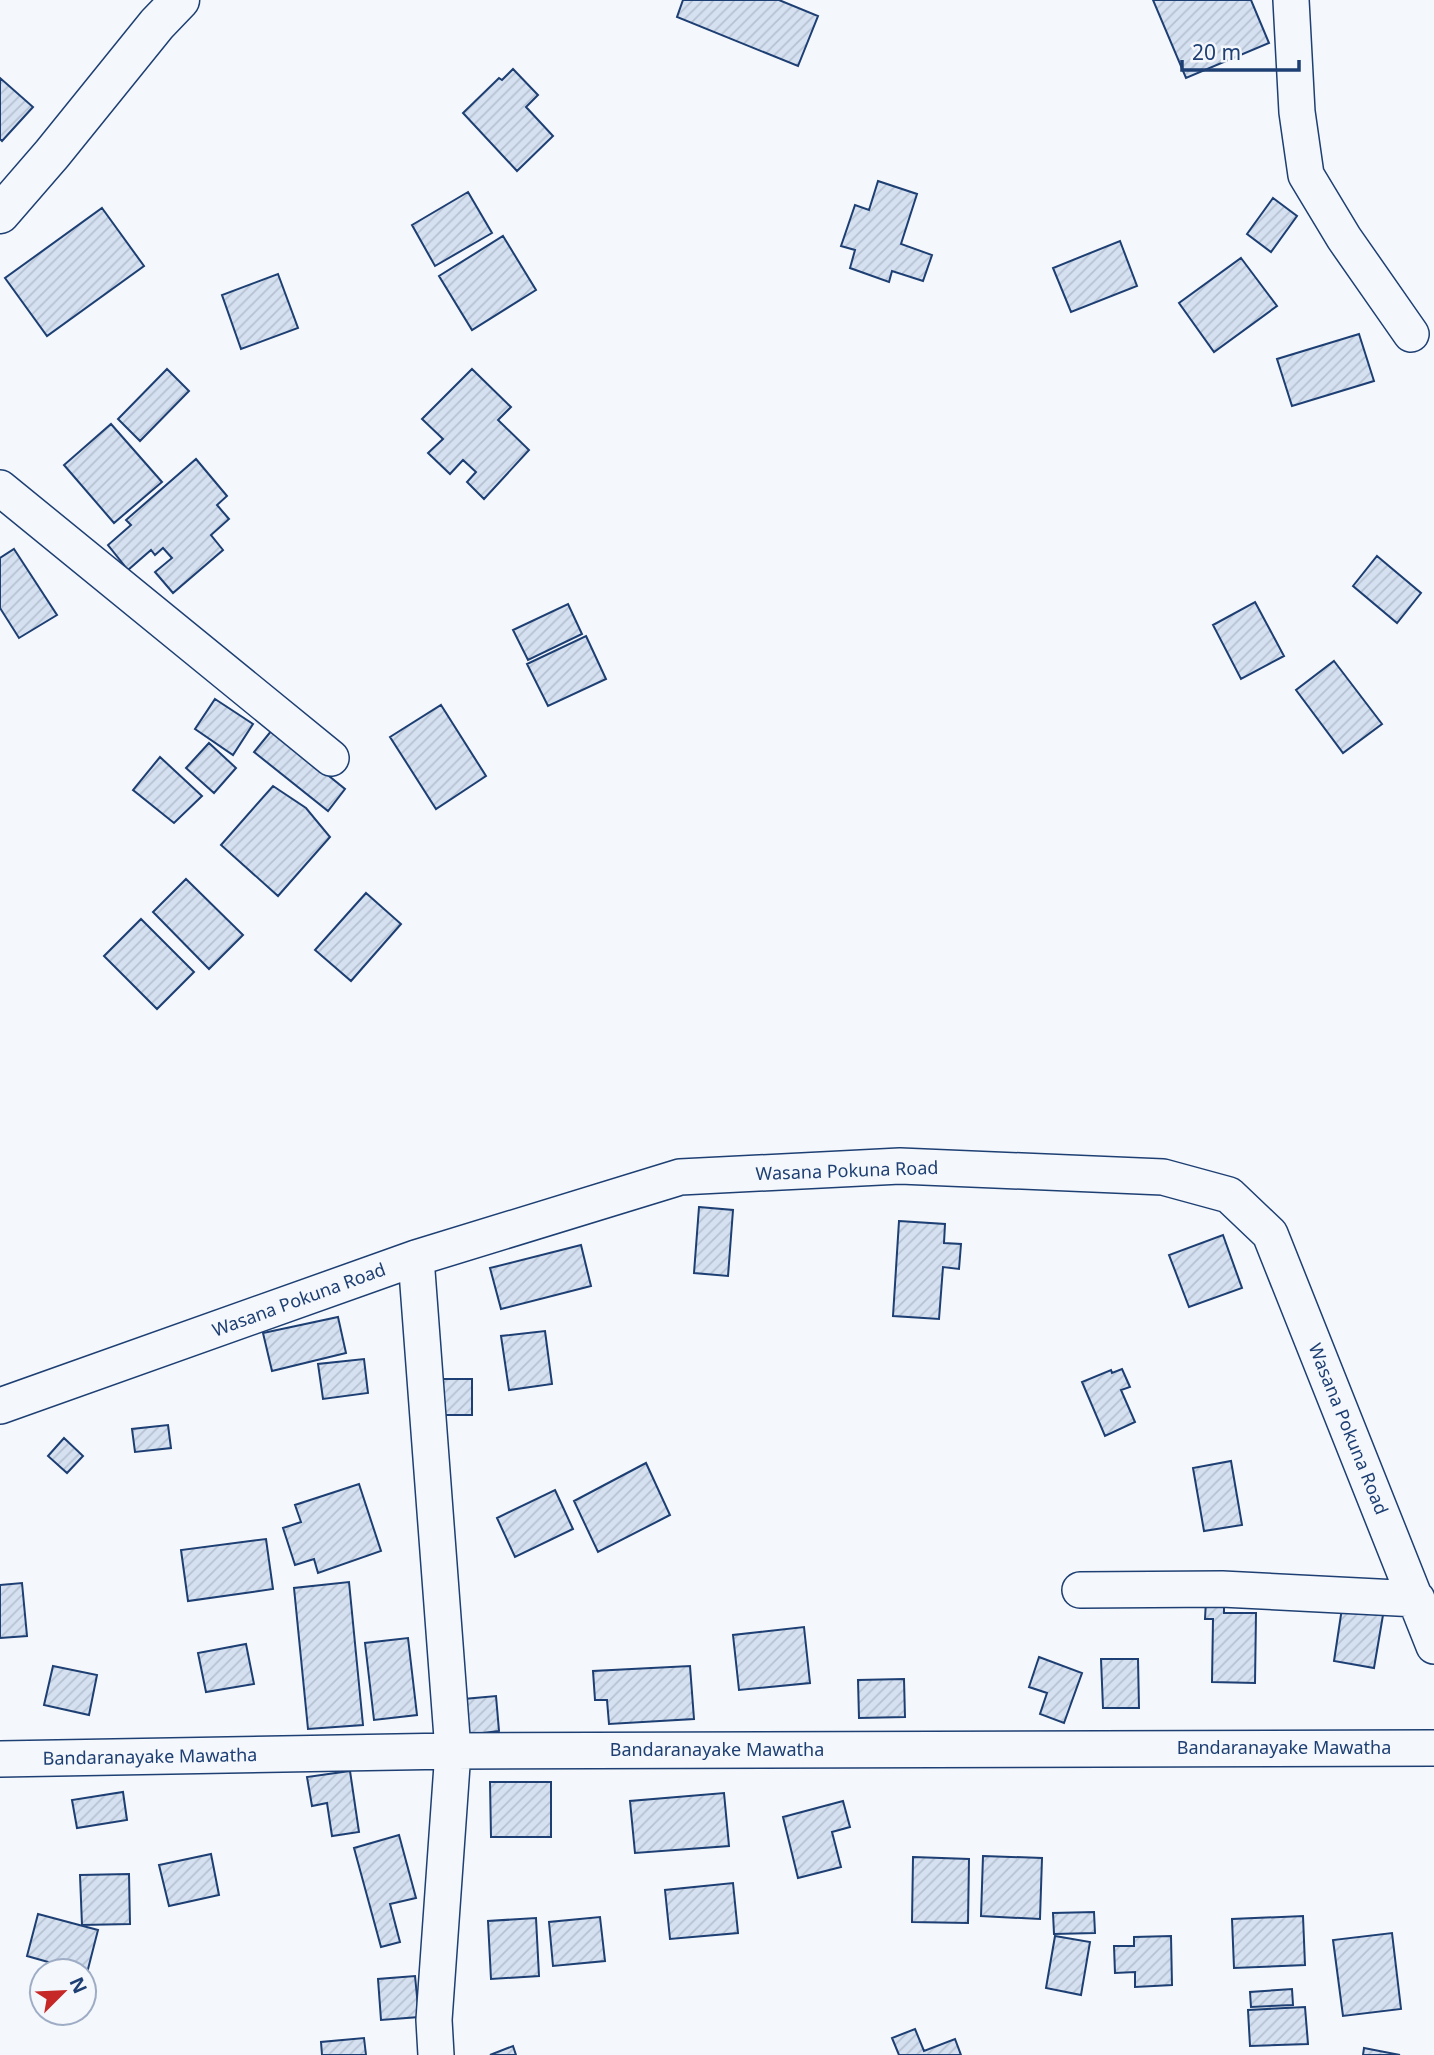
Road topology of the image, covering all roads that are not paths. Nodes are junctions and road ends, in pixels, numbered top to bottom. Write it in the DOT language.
graph roads {
  1 [pos="180,0"];
  2 [pos="1291,0"];
  3 [pos="0,214"];
  4 [pos="1411,334"];
  5 [pos="0,488"];
  6 [pos="331,758"];
  7 [pos="416,1258"];
  8 [pos="0,1406"];
  9 [pos="1080,1590"];
  10 [pos="1417,1599"];
  11 [pos="1434,1646"];
  12 [pos="1434,1748"];
  13 [pos="453,1751"];
  14 [pos="0,1759"];
  15 [pos="436,2055"];
  1 -- 3 [label="street"];
  2 -- 4 [label="street"];
  5 -- 6 [label="street"];
  7 -- 8 [label="street, Wasana Pokuna Road"];
  7 -- 10 [label="street, Wasana Pokuna Road"];
  7 -- 13 [label="street"];
  9 -- 10 [label="street"];
  10 -- 11 [label="street, Wasana Pokuna Road"];
  12 -- 13 [label="street, Bandaranayake Mawatha"];
  13 -- 14 [label="street, Bandaranayake Mawatha"];
  13 -- 15 [label="street"];
}
